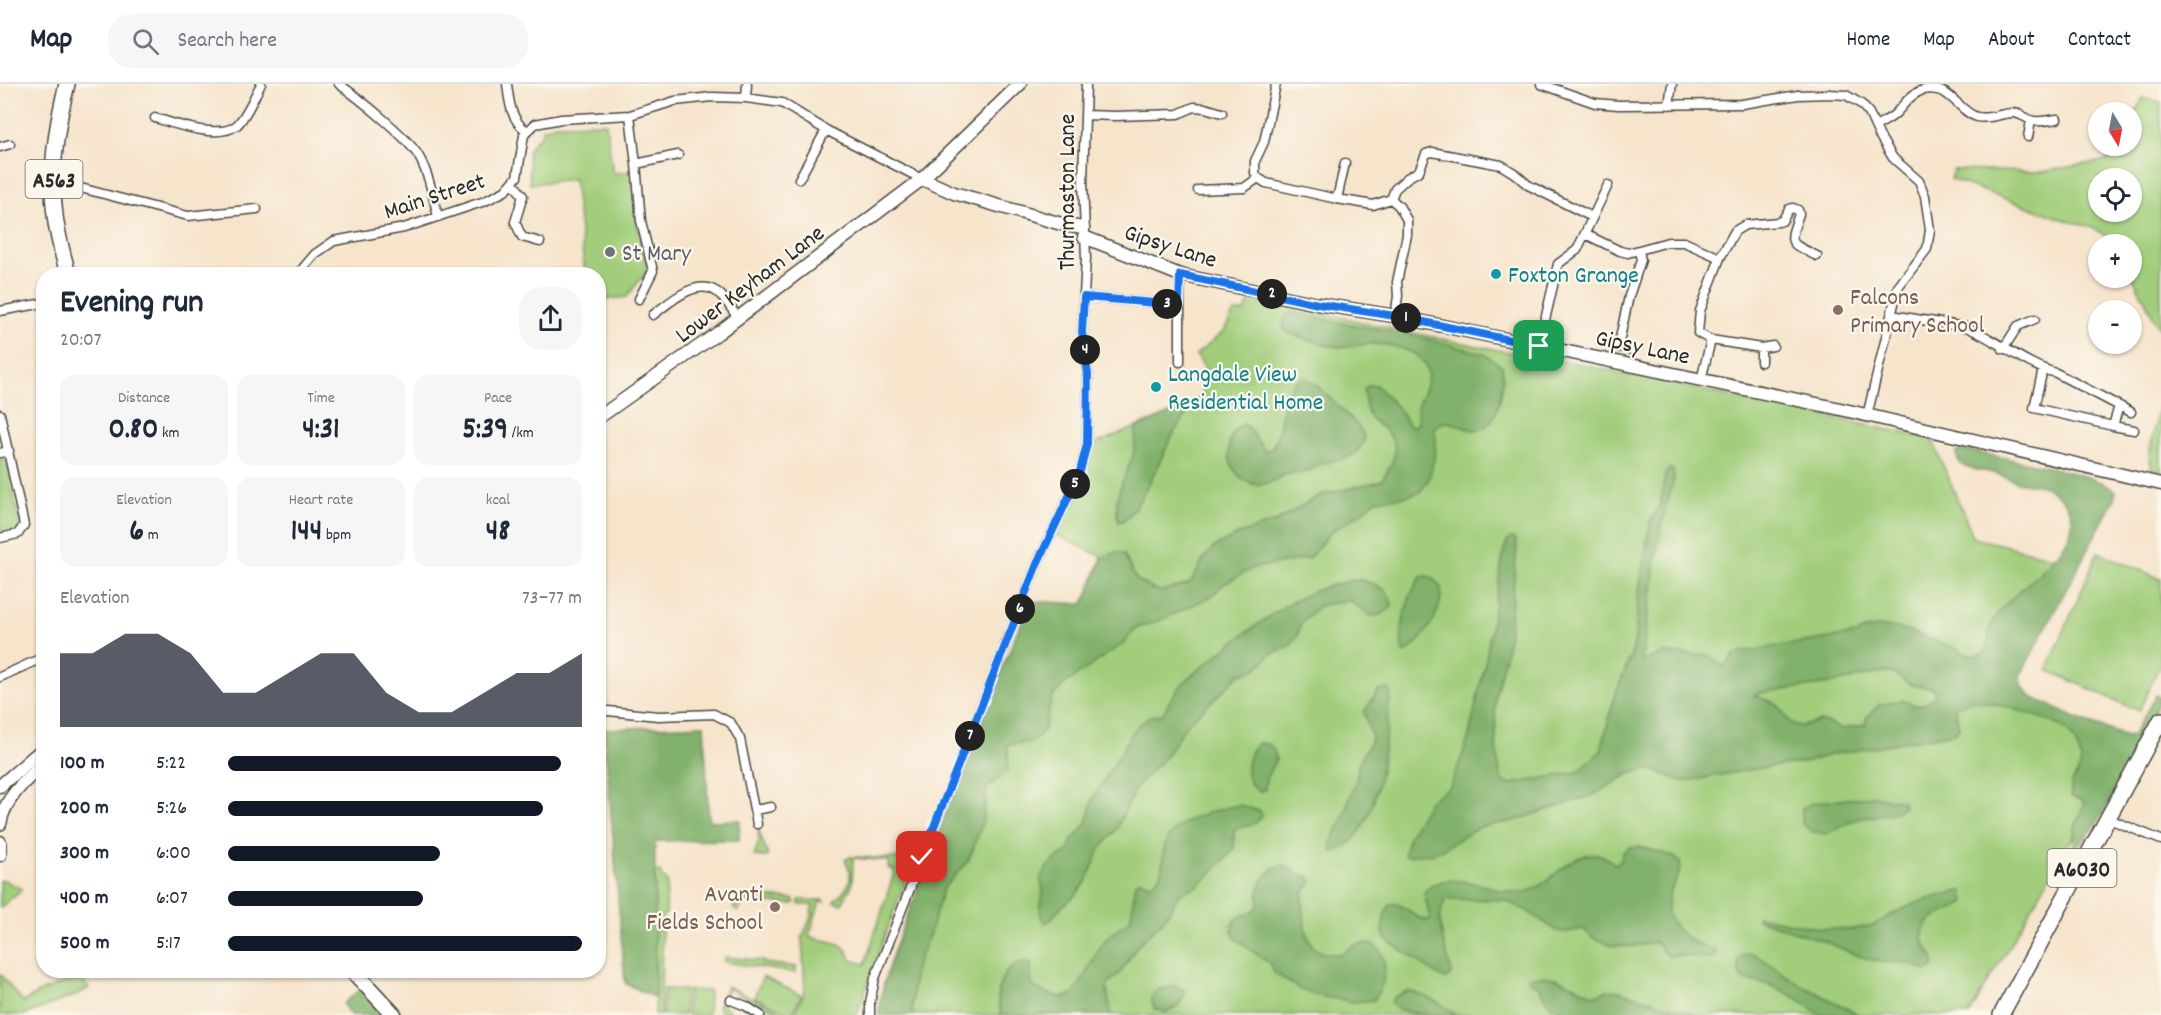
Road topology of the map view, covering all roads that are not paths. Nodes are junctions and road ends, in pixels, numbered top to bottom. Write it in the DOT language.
graph roads {
  1 [pos="67,84"];
  2 [pos="261,84"];
  3 [pos="339,84"];
  4 [pos="507,84"];
  5 [pos="747,84"];
  6 [pos="1020,84"];
  7 [pos="1086,84"];
  8 [pos="1276,84"];
  9 [pos="1542,84"];
  10 [pos="1672,84"];
  11 [pos="746,98"];
  12 [pos="1669,105"];
  13 [pos="1222,113"];
  14 [pos="630,115"];
  15 [pos="1086,115"];
  16 [pos="155,118"];
  17 [pos="2057,118"];
  18 [pos="2031,121"];
  19 [pos="1876,126"];
  20 [pos="526,130"];
  21 [pos="826,130"];
  22 [pos="2028,137"];
  23 [pos="10,144"];
  24 [pos="0,147"];
  25 [pos="678,155"];
  26 [pos="1345,163"];
  27 [pos="636,164"];
  28 [pos="1258,178"];
  29 [pos="800,179"];
  30 [pos="922,179"];
  31 [pos="54,183"];
  32 [pos="513,183"];
  33 [pos="1608,185"];
  34 [pos="1198,190"];
  35 [pos="1337,199"];
  36 [pos="1391,200"];
  37 [pos="257,209"];
  38 [pos="438,217"];
  39 [pos="1592,217"];
  40 [pos="1084,232"];
  41 [pos="1586,234"];
  42 [pos="540,242"];
  43 [pos="1639,251"];
  44 [pos="1817,256"];
  45 [pos="1720,258"];
  46 [pos="66,267"];
  47 [pos="304,267"];
  48 [pos="1180,275"];
  49 [pos="1084,297"];
  50 [pos="639,299"];
  51 [pos="36,304"];
  52 [pos="1179,305"];
  53 [pos="0,311"];
  54 [pos="653,315"];
  55 [pos="1892,315"];
  56 [pos="1395,316"];
  57 [pos="738,318"];
  58 [pos="2035,319"];
  59 [pos="1711,340"];
  60 [pos="1603,344"];
  61 [pos="1773,345"];
  62 [pos="1539,346"];
  63 [pos="1618,347"];
  64 [pos="1761,348"];
  65 [pos="2003,349"];
  66 [pos="1632,350"];
  67 [pos="1180,362"];
  68 [pos="1761,362"];
  69 [pos="2043,369"];
  70 [pos="1701,380"];
  71 [pos="2119,406"];
  72 [pos="606,412"];
  73 [pos="2131,412"];
  74 [pos="0,414"];
  75 [pos="1866,416"];
  76 [pos="2113,426"];
  77 [pos="2134,430"];
  78 [pos="4,452"];
  79 [pos="2161,484"];
  80 [pos="0,538"];
  81 [pos="36,661"];
  82 [pos="0,677"];
  83 [pos="606,711"];
  84 [pos="2161,720"];
  85 [pos="36,755"];
  86 [pos="36,771"];
  87 [pos="0,786"];
  88 [pos="771,807"];
  89 [pos="755,810"];
  90 [pos="2109,819"];
  91 [pos="0,824"];
  92 [pos="757,824"];
  93 [pos="2161,840"];
  94 [pos="0,842"];
  95 [pos="0,855"];
  96 [pos="359,978"];
  97 [pos="731,1000"];
  98 [pos="746,1006"];
  99 [pos="394,1015"];
  100 [pos="740,1015"];
  101 [pos="760,1015"];
  102 [pos="870,1015"];
  103 [pos="2001,1015"];
  1 -- 31 [label="highway, A563"];
  2 -- 16 [label="street"];
  3 -- 38 [label="street"];
  4 -- 20 [label="street"];
  5 -- 11 [label="street"];
  6 -- 30 [label="street, Lower Keyham Lane"];
  7 -- 15 [label="street, Thurmaston Lane"];
  8 -- 28 [label="street"];
  9 -- 12 [label="street"];
  10 -- 12 [label="street"];
  11 -- 14 [label="street"];
  11 -- 21 [label="street"];
  12 -- 19 [label="street"];
  13 -- 15 [label="street"];
  14 -- 20 [label="street"];
  14 -- 27 [label="street"];
  15 -- 40 [label="street, Thurmaston Lane"];
  17 -- 18 [label="street"];
  18 -- 19 [label="street"];
  18 -- 22 [label="street"];
  19 -- 55 [label="street"];
  20 -- 32 [label="street, Main Street"];
  21 -- 29 [label="street"];
  21 -- 30 [label="street"];
  23 -- 24 [label="street"];
  25 -- 27 [label="street"];
  26 -- 35 [label="street"];
  27 -- 50 [label="street"];
  28 -- 34 [label="street"];
  28 -- 35 [label="street"];
  30 -- 40 [label="street, Gipsy Lane"];
  30 -- 57 [label="street, Lower Keyham Lane"];
  31 -- 37 [label="street"];
  31 -- 46 [label="highway, A563"];
  32 -- 38 [label="street, Main Street"];
  32 -- 42 [label="street"];
  33 -- 39 [label="street"];
  35 -- 36 [label="street"];
  36 -- 39 [label="street"];
  36 -- 56 [label="street"];
  38 -- 47 [label="street, Main Street"];
  39 -- 41 [label="street"];
  40 -- 48 [label="street, Gipsy Lane"];
  40 -- 49 [label="street, Thurmaston Lane"];
  41 -- 43 [label="street"];
  41 -- 62 [label="street"];
  43 -- 45 [label="street"];
  43 -- 63 [label="street"];
  44 -- 45 [label="street"];
  45 -- 59 [label="street"];
  48 -- 52 [label="street"];
  48 -- 56 [label="street, Gipsy Lane"];
  49 -- 52 [label="street"];
  49 -- 102 [label="street, Thurmaston Lane"];
  51 -- 53 [label="street"];
  52 -- 67 [label="street"];
  54 -- 57 [label="street"];
  55 -- 65 [label="street"];
  55 -- 75 [label="street"];
  56 -- 62 [label="street, Gipsy Lane"];
  57 -- 72 [label="street, Lower Keyham Lane"];
  58 -- 65 [label="street"];
  59 -- 64 [label="street"];
  59 -- 70 [label="street"];
  60 -- 63 [label="street"];
  61 -- 64 [label="street"];
  62 -- 70 [label="street, Gipsy Lane"];
  63 -- 66 [label="street"];
  64 -- 68 [label="street"];
  65 -- 69 [label="street"];
  69 -- 71 [label="street"];
  69 -- 76 [label="street"];
  70 -- 75 [label="street, Gipsy Lane"];
  71 -- 73 [label="street"];
  71 -- 76 [label="street"];
  74 -- 78 [label="street"];
  75 -- 79 [label="street, Gipsy Lane"];
  76 -- 77 [label="street"];
  78 -- 80 [label="street"];
  81 -- 82 [label="street"];
  83 -- 89 [label="street"];
  84 -- 90 [label="highway, A6030"];
  85 -- 87 [label="street"];
  86 -- 91 [label="street"];
  88 -- 89 [label="street"];
  89 -- 92 [label="street"];
  90 -- 93 [label="street"];
  90 -- 103 [label="highway, A6030"];
  94 -- 95 [label="street"];
  96 -- 99 [label="highway"];
  97 -- 98 [label="street"];
  98 -- 100 [label="street"];
  98 -- 101 [label="street"];
}
